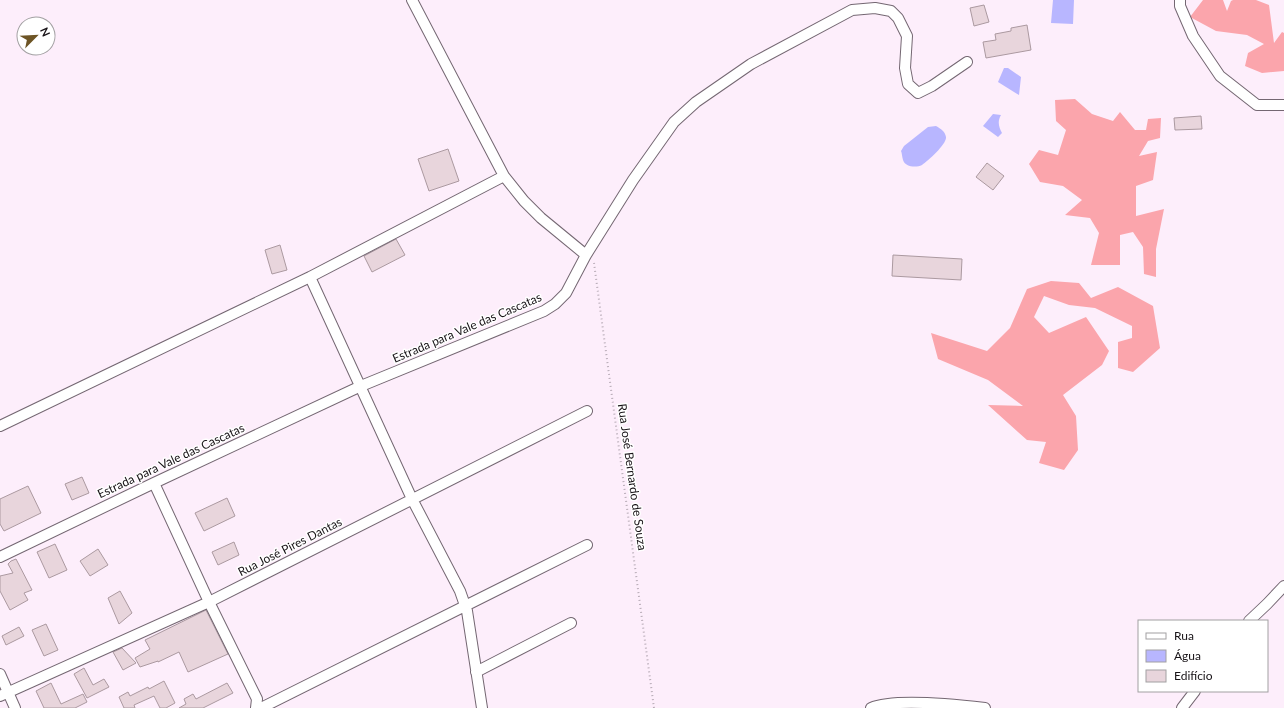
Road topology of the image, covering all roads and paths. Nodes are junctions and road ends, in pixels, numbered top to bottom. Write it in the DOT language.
graph roads {
  1 [pos="412,0"];
  2 [pos="1180,0"];
  3 [pos="967,62"];
  4 [pos="1284,105"];
  5 [pos="504,176"];
  6 [pos="589,251"];
  7 [pos="310,277"];
  8 [pos="361,386"];
  9 [pos="587,411"];
  10 [pos="0,426"];
  11 [pos="154,483"];
  12 [pos="412,499"];
  13 [pos="587,545"];
  14 [pos="0,558"];
  15 [pos="1284,586"];
  16 [pos="209,602"];
  17 [pos="465,606"];
  18 [pos="1250,620"];
  19 [pos="571,624"];
  20 [pos="476,672"];
  21 [pos="0,674"];
  22 [pos="1194,692"];
  23 [pos="4,694"];
  24 [pos="15,708"];
  25 [pos="256,708"];
  26 [pos="262,708"];
  27 [pos="482,708"];
  28 [pos="654,708"];
  29 [pos="871,708"];
  30 [pos="986,708"];
  31 [pos="1182,708"];
  1 -- 5 [label="street"];
  2 -- 4 [label="street"];
  3 -- 6 [label="street, Estrada para Vale das Cascatas"];
  5 -- 6 [label="street"];
  5 -- 7 [label="street"];
  6 -- 8 [label="street, Estrada para Vale das Cascatas"];
  6 -- 28 [label="path, Rua José Bernardo de Souza"];
  7 -- 8 [label="street"];
  7 -- 10 [label="street"];
  8 -- 11 [label="street, Estrada para Vale das Cascatas"];
  8 -- 12 [label="street"];
  9 -- 12 [label="street, Rua José Pires Dantas"];
  11 -- 14 [label="street, Estrada para Vale das Cascatas"];
  11 -- 16 [label="street"];
  12 -- 16 [label="street, Rua José Pires Dantas"];
  12 -- 17 [label="street"];
  13 -- 17 [label="street"];
  15 -- 18 [label="street"];
  16 -- 23 [label="street, Rua José Pires Dantas"];
  16 -- 25 [label="street"];
  17 -- 20 [label="street"];
  17 -- 26 [label="street"];
  19 -- 20 [label="street"];
  20 -- 27 [label="street"];
  21 -- 23 [label="street"];
  22 -- 31 [label="street"];
  23 -- 24 [label="street"];
  29 -- 30 [label="street"];
}
